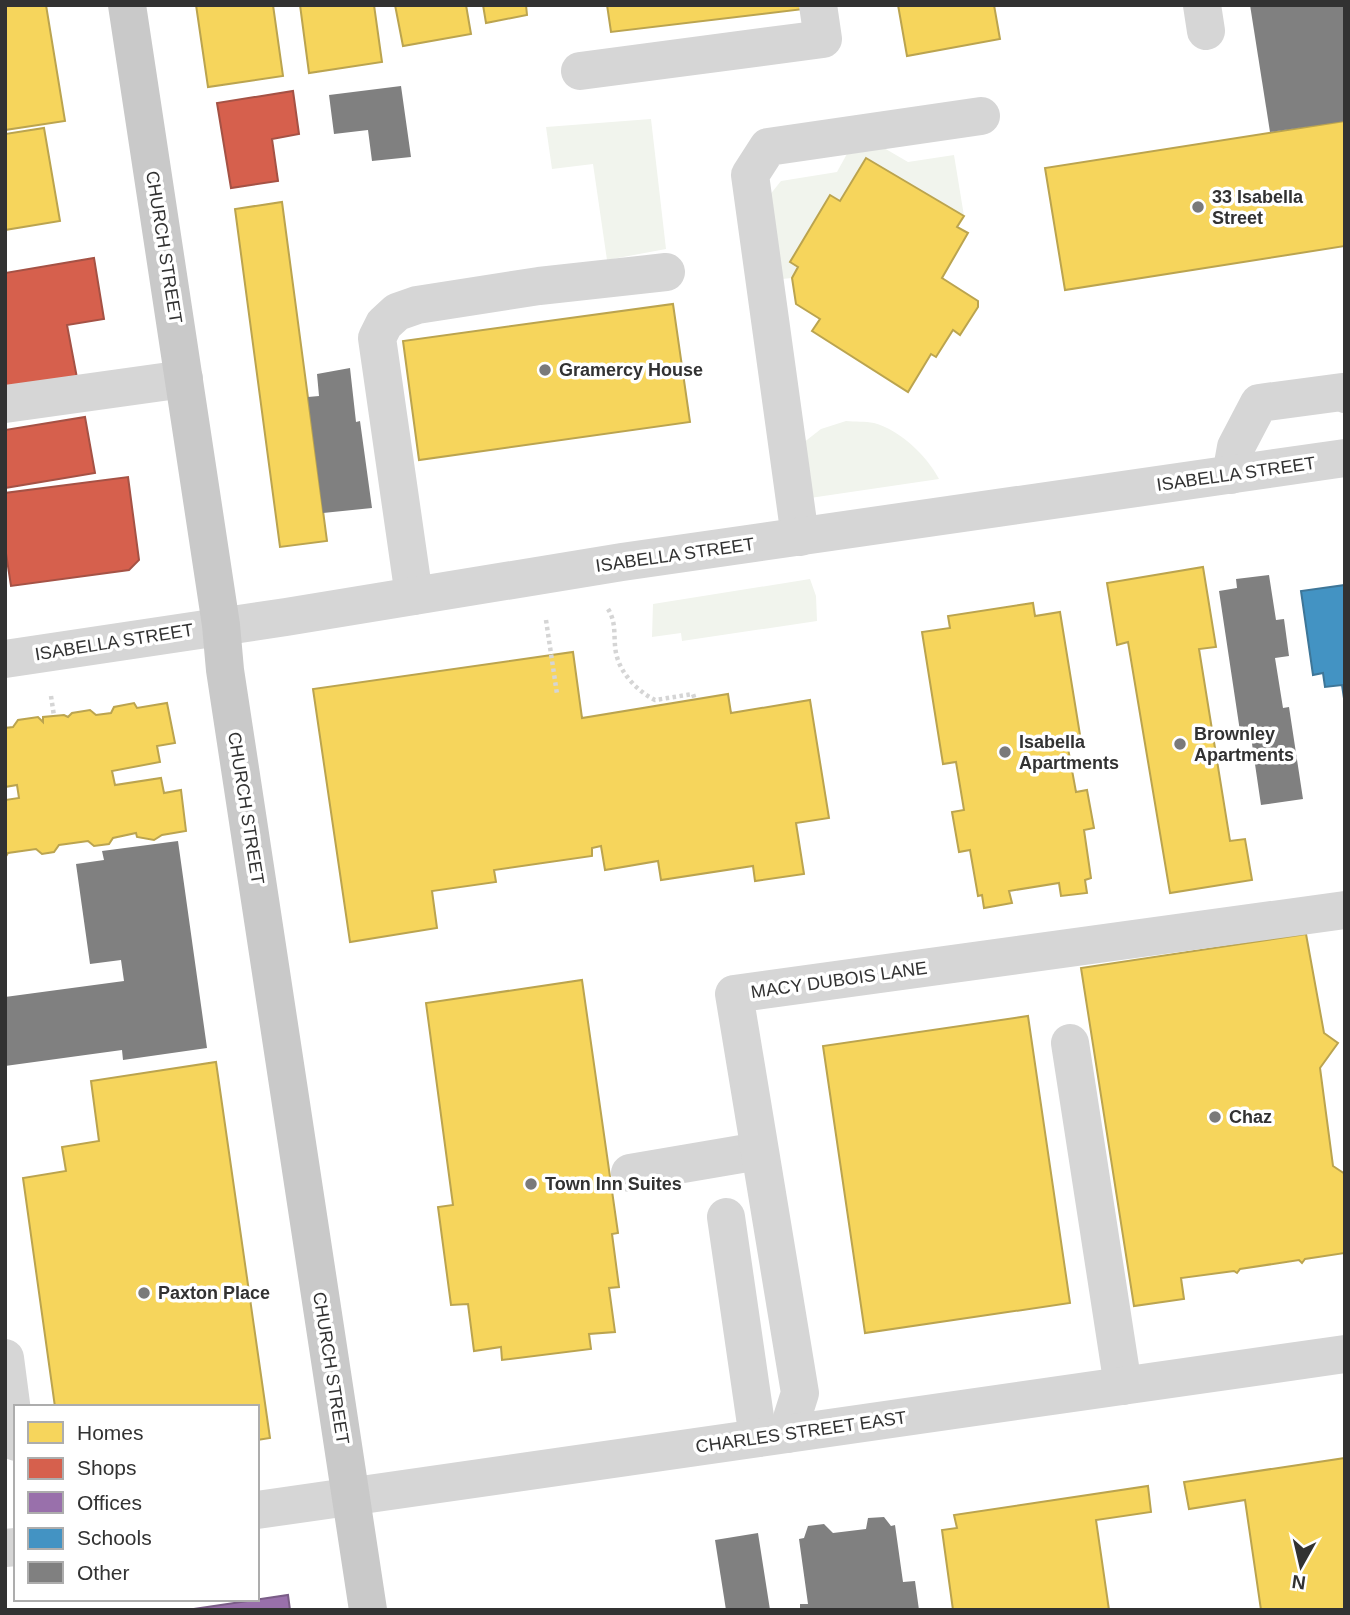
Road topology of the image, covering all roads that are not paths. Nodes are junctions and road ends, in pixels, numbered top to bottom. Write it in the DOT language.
graph roads {
  1 [pos="127,5"];
  2 [pos="818,5"];
  3 [pos="580,71"];
  4 [pos="981,116"];
  5 [pos="666,272"];
  6 [pos="184,379"];
  7 [pos="1345,394"];
  8 [pos="5,404"];
  9 [pos="1345,458"];
  10 [pos="1231,475"];
  11 [pos="800,537"];
  12 [pos="414,596"];
  13 [pos="220,625"];
  14 [pos="5,659"];
  15 [pos="1345,910"];
  16 [pos="1070,1043"];
  17 [pos="759,1152"];
  18 [pos="630,1173"];
  19 [pos="726,1217"];
  20 [pos="1345,1354"];
  21 [pos="5,1358"];
  22 [pos="1123,1386"];
  23 [pos="14,1427"];
  24 [pos="773,1436"];
  25 [pos="350,1495"];
  26 [pos="259,1510"];
  27 [pos="368,1610"];
  1 -- 6 [label="main road, CHURCH STREET"];
  2 -- 3 [label="street"];
  4 -- 11 [label="street"];
  5 -- 12 [label="street"];
  6 -- 8 [label="street"];
  6 -- 13 [label="main road, CHURCH STREET"];
  7 -- 10 [label="street"];
  9 -- 10 [label="street, ISABELLA STREET"];
  10 -- 11 [label="street, ISABELLA STREET"];
  11 -- 12 [label="street, ISABELLA STREET"];
  12 -- 13 [label="street, ISABELLA STREET"];
  13 -- 14 [label="street, ISABELLA STREET"];
  13 -- 25 [label="main road, CHURCH STREET"];
  15 -- 17 [label="street, MACY DUBOIS LANE"];
  16 -- 22 [label="street"];
  17 -- 18 [label="street"];
  17 -- 24 [label="street, MACY DUBOIS LANE"];
  19 -- 24 [label="street"];
  20 -- 22 [label="street, CHARLES STREET EAST"];
  21 -- 23 [label="street"];
  22 -- 24 [label="street, CHARLES STREET EAST"];
  24 -- 25 [label="street, CHARLES STREET EAST"];
  25 -- 26 [label="street, CHARLES STREET EAST"];
  25 -- 27 [label="main road, CHURCH STREET"];
}
